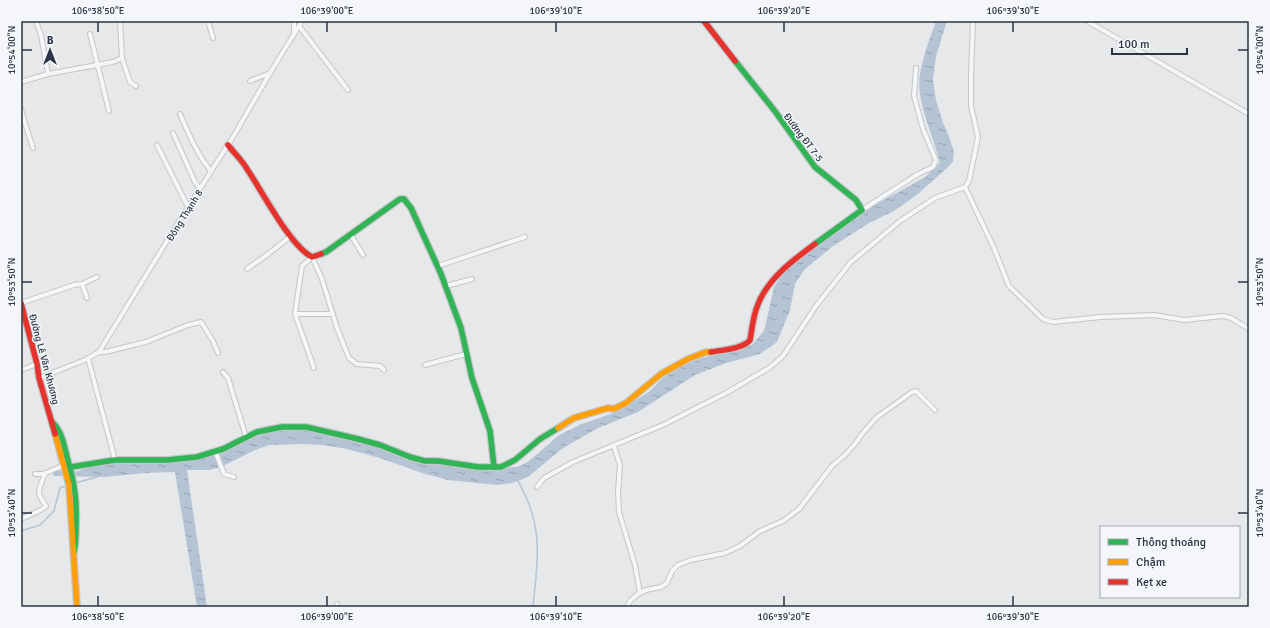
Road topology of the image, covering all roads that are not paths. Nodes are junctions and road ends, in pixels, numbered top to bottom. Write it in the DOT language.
graph roads {
  1 [pos="36,21"];
  2 [pos="120,21"];
  3 [pos="208,21"];
  4 [pos="294,21"];
  5 [pos="302,21"];
  6 [pos="704,21"];
  7 [pos="974,21"];
  8 [pos="1087,21"];
  9 [pos="299,26"];
  10 [pos="294,33"];
  11 [pos="90,34"];
  12 [pos="213,38"];
  13 [pos="122,58"];
  14 [pos="97,65"];
  15 [pos="916,68"];
  16 [pos="270,73"];
  17 [pos="48,74"];
  18 [pos="250,81"];
  19 [pos="21,82"];
  20 [pos="136,86"];
  21 [pos="348,90"];
  22 [pos="21,109"];
  23 [pos="109,111"];
  24 [pos="180,114"];
  25 [pos="1249,114"];
  26 [pos="22,121"];
  27 [pos="173,133"];
  28 [pos="228,144"];
  29 [pos="157,145"];
  30 [pos="33,148"];
  31 [pos="211,172"];
  32 [pos="965,187"];
  33 [pos="200,189"];
  34 [pos="188,207"];
  35 [pos="862,210"];
  36 [pos="351,235"];
  37 [pos="291,236"];
  38 [pos="526,237"];
  39 [pos="363,255"];
  40 [pos="312,257"];
  41 [pos="438,266"];
  42 [pos="247,269"];
  43 [pos="97,277"];
  44 [pos="472,279"];
  45 [pos="82,284"];
  46 [pos="446,286"];
  47 [pos="87,298"];
  48 [pos="21,303"];
  49 [pos="295,314"];
  50 [pos="333,314"];
  51 [pos="1249,329"];
  52 [pos="99,352"];
  53 [pos="218,353"];
  54 [pos="466,354"];
  55 [pos="88,358"];
  56 [pos="37,364"];
  57 [pos="425,365"];
  58 [pos="314,368"];
  59 [pos="21,370"];
  60 [pos="384,370"];
  61 [pos="223,372"];
  62 [pos="39,378"];
  63 [pos="935,410"];
  64 [pos="246,437"];
  65 [pos="614,446"];
  66 [pos="215,453"];
  67 [pos="115,460"];
  68 [pos="494,467"];
  69 [pos="68,468"];
  70 [pos="45,473"];
  71 [pos="35,474"];
  72 [pos="234,477"];
  73 [pos="537,488"];
  74 [pos="21,519"];
  75 [pos="640,593"];
  76 [pos="77,607"];
  77 [pos="627,607"];
  1 -- 17 [label="street"];
  2 -- 13 [label="street"];
  3 -- 12 [label="street"];
  4 -- 10 [label="street"];
  5 -- 9 [label="street, Đông Thạnh 8"];
  6 -- 35 [label="street, Đường ĐT 7-5"];
  7 -- 32 [label="street"];
  8 -- 25 [label="street"];
  9 -- 10 [label="street, Đông Thạnh 8"];
  9 -- 21 [label="street"];
  10 -- 16 [label="street, Đông Thạnh 8"];
  11 -- 14 [label="street"];
  13 -- 14 [label="street"];
  13 -- 20 [label="street"];
  14 -- 17 [label="street"];
  14 -- 23 [label="street"];
  15 -- 35 [label="street"];
  16 -- 18 [label="street"];
  16 -- 28 [label="street, Đông Thạnh 8"];
  17 -- 19 [label="street"];
  22 -- 26 [label="street"];
  24 -- 31 [label="street"];
  26 -- 30 [label="street"];
  27 -- 33 [label="street"];
  28 -- 31 [label="street, Đông Thạnh 8"];
  28 -- 37 [label="street"];
  29 -- 34 [label="street"];
  31 -- 33 [label="street, Đông Thạnh 8"];
  32 -- 51 [label="street"];
  32 -- 65 [label="street"];
  33 -- 34 [label="street, Đông Thạnh 8"];
  34 -- 52 [label="street, Đông Thạnh 8"];
  35 -- 68 [label="street"];
  36 -- 39 [label="street"];
  36 -- 40 [label="street"];
  36 -- 41 [label="street"];
  37 -- 40 [label="street"];
  37 -- 42 [label="street"];
  38 -- 41 [label="street"];
  40 -- 49 [label="street"];
  40 -- 50 [label="street"];
  41 -- 46 [label="street"];
  43 -- 45 [label="street"];
  44 -- 46 [label="street"];
  45 -- 47 [label="street"];
  45 -- 48 [label="street"];
  46 -- 54 [label="street"];
  48 -- 56 [label="street, Đường Lê Văn Khương"];
  49 -- 50 [label="street"];
  49 -- 58 [label="street"];
  50 -- 60 [label="street"];
  52 -- 53 [label="street"];
  52 -- 55 [label="street, Đông Thạnh 8"];
  54 -- 57 [label="street"];
  54 -- 68 [label="street"];
  55 -- 62 [label="street, Đông Thạnh 8"];
  55 -- 67 [label="street"];
  56 -- 59 [label="street"];
  56 -- 62 [label="street, Đường Lê Văn Khương"];
  61 -- 64 [label="street"];
  62 -- 69 [label="street, Đường Lê Văn Khương"];
  63 -- 75 [label="street"];
  64 -- 66 [label="street"];
  64 -- 68 [label="street"];
  65 -- 73 [label="street"];
  65 -- 75 [label="street"];
  66 -- 67 [label="street"];
  66 -- 72 [label="street"];
  67 -- 69 [label="street"];
  69 -- 70 [label="street"];
  69 -- 76 [label="street, Đường Lê Văn Khương"];
  70 -- 71 [label="street"];
  70 -- 74 [label="street"];
  75 -- 77 [label="street"];
}
